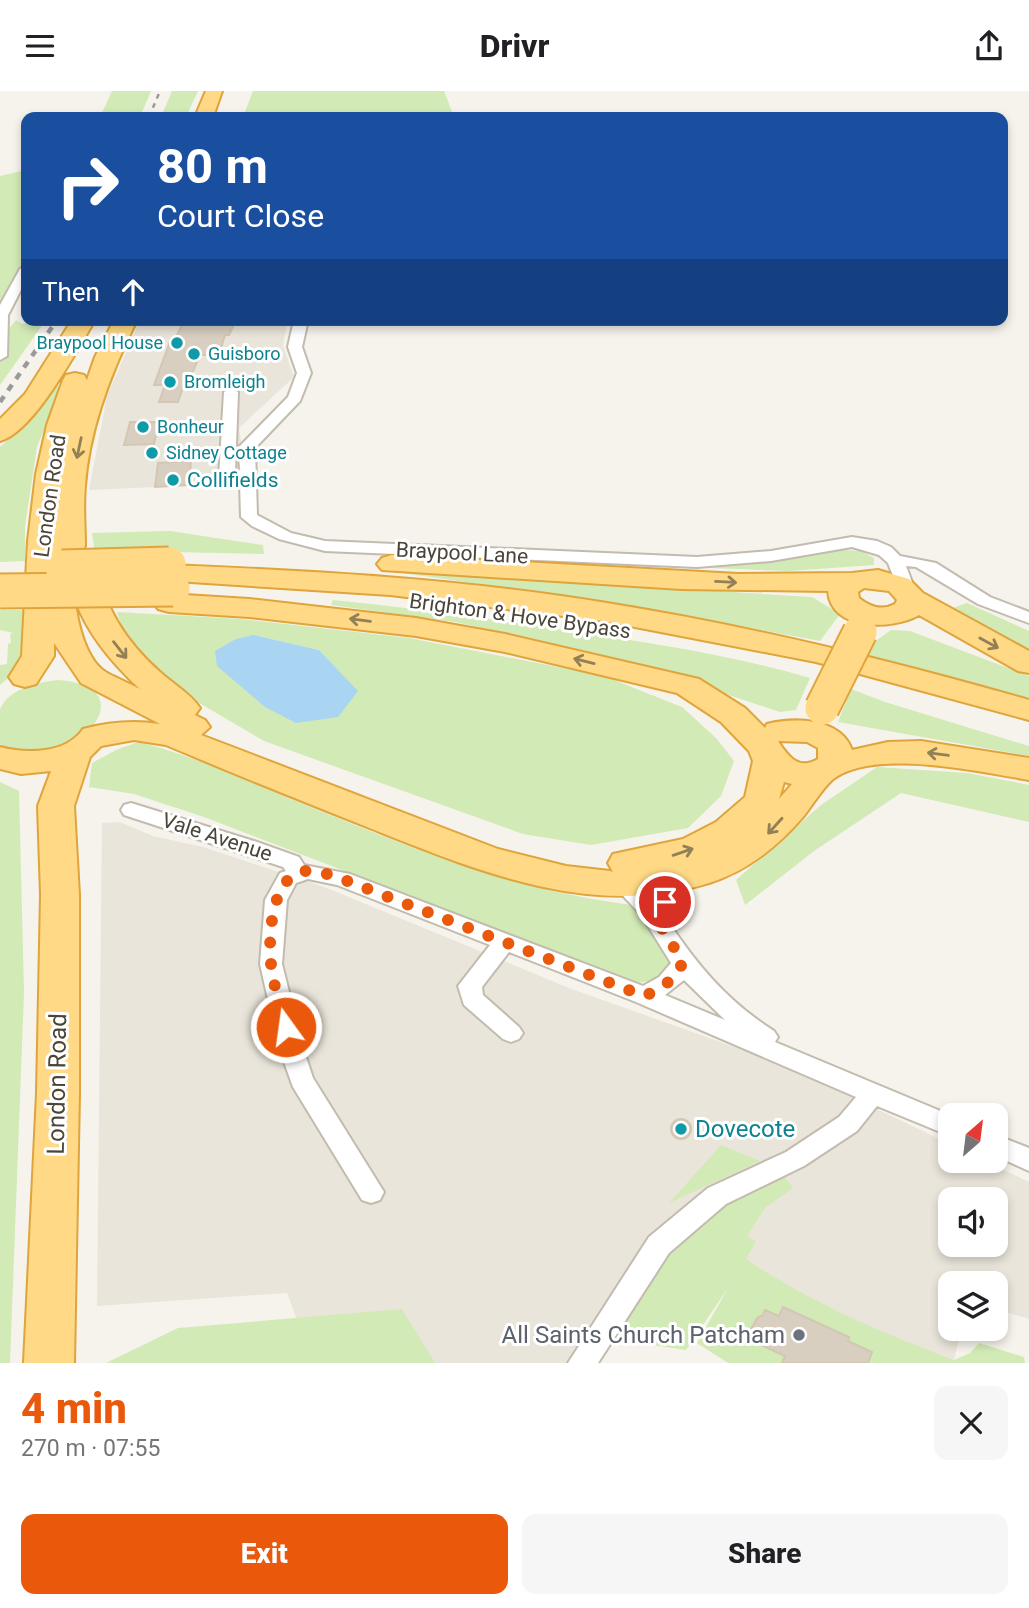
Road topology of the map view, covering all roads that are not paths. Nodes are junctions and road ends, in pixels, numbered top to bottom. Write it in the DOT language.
graph roads {
  1 [pos="214,91"];
  2 [pos="206,112"];
  3 [pos="21,278"];
  4 [pos="80,326"];
  5 [pos="102,326"];
  6 [pos="123,326"];
  7 [pos="300,326"];
  8 [pos="0,356"];
  9 [pos="230,392"];
  10 [pos="0,433"];
  11 [pos="248,477"];
  12 [pos="71,546"];
  13 [pos="896,561"];
  14 [pos="0,574"];
  15 [pos="170,583"];
  16 [pos="0,591"];
  17 [pos="909,595"];
  18 [pos="0,601"];
  19 [pos="864,604"];
  20 [pos="1029,618"];
  21 [pos="1029,664"];
  22 [pos="650,677"];
  23 [pos="97,679"];
  24 [pos="12,685"];
  25 [pos="822,708"];
  26 [pos="1029,710"];
  27 [pos="1029,727"];
  28 [pos="222,735"];
  29 [pos="85,745"];
  30 [pos="771,746"];
  31 [pos="10,760"];
  32 [pos="829,761"];
  33 [pos="1029,769"];
  34 [pos="56,806"];
  35 [pos="131,810"];
  36 [pos="739,821"];
  37 [pos="298,873"];
  38 [pos="680,878"];
  39 [pos="623,884"];
  40 [pos="655,917"];
  41 [pos="505,941"];
  42 [pos="683,962"];
  43 [pos="644,996"];
  44 [pos="512,1033"];
  45 [pos="808,1064"];
  46 [pos="874,1092"];
  47 [pos="938,1121"];
  48 [pos="1008,1150"];
  49 [pos="1029,1160"];
  50 [pos="371,1192"];
  51 [pos="49,1363"];
  52 [pos="582,1363"];
  1 -- 2 [label="highway"];
  3 -- 8 [label="street"];
  4 -- 10 [label="highway"];
  5 -- 24 [label="highway, London Road"];
  6 -- 12 [label="highway, London Road, one-way"];
  7 -- 11 [label="street, Braypool Lane"];
  9 -- 11 [label="street"];
  11 -- 13 [label="street, Braypool Lane"];
  12 -- 23 [label="highway, London Road"];
  12 -- 28 [label="highway, one-way"];
  13 -- 17 [label="street"];
  13 -- 19 [label="street"];
  13 -- 20 [label="street"];
  14 -- 15 [label="highway, Brighton & Hove Bypass"];
  15 -- 16 [label="highway, Brighton & Hove Bypass, bridge"];
  15 -- 18 [label="highway"];
  15 -- 19 [label="highway, one-way"];
  22 -- 15 [label="highway, one-way"];
  15 -- 26 [label="highway, Brighton & Hove Bypass"];
  15 -- 27 [label="highway, Brighton & Hove Bypass"];
  17 -- 19 [label="highway"];
  17 -- 19 [label="highway"];
  17 -- 21 [label="highway, one-way"];
  19 -- 25 [label="highway, bridge"];
  22 -- 30 [label="highway"];
  22 -- 36 [label="highway"];
  23 -- 24 [label="highway"];
  23 -- 28 [label="highway"];
  23 -- 29 [label="highway, London Road"];
  25 -- 30 [label="highway"];
  25 -- 32 [label="highway"];
  28 -- 36 [label="highway, one-way"];
  29 -- 31 [label="highway"];
  29 -- 34 [label="highway, London Road"];
  29 -- 39 [label="highway"];
  30 -- 32 [label="highway"];
  30 -- 36 [label="highway"];
  31 -- 34 [label="highway, London Road"];
  33 -- 32 [label="highway, one-way"];
  32 -- 38 [label="highway, one-way"];
  34 -- 51 [label="highway, London Road"];
  35 -- 37 [label="street, Vale Avenue"];
  37 -- 41 [label="street"];
  37 -- 50 [label="street"];
  38 -- 39 [label="highway"];
  38 -- 40 [label="street"];
  39 -- 40 [label="street"];
  40 -- 42 [label="street"];
  41 -- 43 [label="street"];
  41 -- 44 [label="street"];
  42 -- 43 [label="street"];
  42 -- 45 [label="street"];
  43 -- 45 [label="street"];
  45 -- 46 [label="street"];
  46 -- 47 [label="street"];
  46 -- 52 [label="street"];
  48 -- 49 [label="street"];
}
